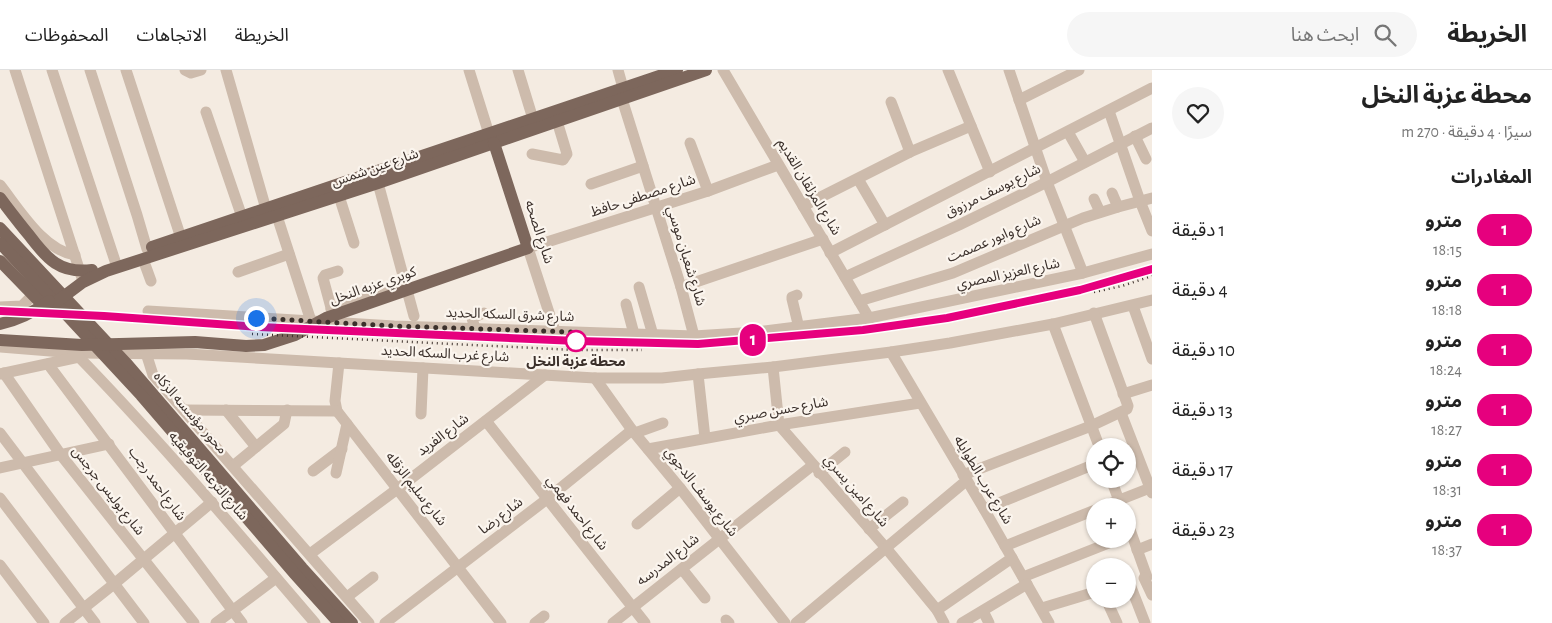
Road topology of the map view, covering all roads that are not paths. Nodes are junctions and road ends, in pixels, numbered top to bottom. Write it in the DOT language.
graph roads {
  1 [pos="15,70"];
  2 [pos="52,70"];
  3 [pos="90,70"];
  4 [pos="126,70"];
  5 [pos="185,70"];
  6 [pos="201,70"];
  7 [pos="226,70"];
  8 [pos="468,70"];
  9 [pos="618,70"];
  10 [pos="677,70"];
  11 [pos="706,70"];
  12 [pos="723,70"];
  13 [pos="948,70"];
  14 [pos="1009,70"];
  15 [pos="1079,70"];
  16 [pos="521,71"];
  17 [pos="1152,89"];
  18 [pos="623,94"];
  19 [pos="1019,100"];
  20 [pos="892,102"];
  21 [pos="1109,111"];
  22 [pos="206,112"];
  23 [pos="533,119"];
  24 [pos="558,121"];
  25 [pos="971,126"];
  26 [pos="1068,132"];
  27 [pos="1150,133"];
  28 [pos="1135,136"];
  29 [pos="492,138"];
  30 [pos="690,143"];
  31 [pos="1119,144"];
  32 [pos="1036,148"];
  33 [pos="910,152"];
  34 [pos="532,154"];
  35 [pos="1146,159"];
  36 [pos="1084,162"];
  37 [pos="778,165"];
  38 [pos="643,166"];
  39 [pos="990,172"];
  40 [pos="858,179"];
  41 [pos="1047,182"];
  42 [pos="378,183"];
  43 [pos="590,184"];
  44 [pos="0,185"];
  45 [pos="708,191"];
  46 [pos="1112,193"];
  47 [pos="339,196"];
  48 [pos="0,198"];
  49 [pos="1152,198"];
  50 [pos="1094,199"];
  51 [pos="1140,201"];
  52 [pos="803,206"];
  53 [pos="1118,207"];
  54 [pos="656,208"];
  55 [pos="266,209"];
  56 [pos="1100,212"];
  57 [pos="277,216"];
  58 [pos="237,218"];
  59 [pos="885,225"];
  60 [pos="1064,226"];
  61 [pos="0,228"];
  62 [pos="1152,231"];
  63 [pos="822,239"];
  64 [pos="0,243"];
  65 [pos="354,243"];
  66 [pos="183,246"];
  67 [pos="522,250"];
  68 [pos="830,253"];
  69 [pos="145,254"];
  70 [pos="289,254"];
  71 [pos="1152,254"];
  72 [pos="75,255"];
  73 [pos="0,261"];
  74 [pos="117,267"];
  75 [pos="92,270"];
  76 [pos="338,271"];
  77 [pos="238,272"];
  78 [pos="1083,273"];
  79 [pos="845,277"];
  80 [pos="151,281"];
  81 [pos="83,282"];
  82 [pos="405,283"];
  83 [pos="638,287"];
  84 [pos="681,287"];
  85 [pos="33,295"];
  86 [pos="797,295"];
  87 [pos="1152,300"];
  88 [pos="859,301"];
  89 [pos="626,304"];
  90 [pos="1133,306"];
  91 [pos="0,307"];
  92 [pos="331,309"];
  93 [pos="148,311"];
  94 [pos="484,313"];
  95 [pos="1094,313"];
  96 [pos="414,316"];
  97 [pos="870,318"];
  98 [pos="311,321"];
  99 [pos="335,322"];
  100 [pos="0,324"];
  101 [pos="1053,324"];
  102 [pos="799,327"];
  103 [pos="475,330"];
  104 [pos="555,331"];
  105 [pos="634,334"];
  106 [pos="653,335"];
  107 [pos="694,336"];
  108 [pos="0,340"];
  109 [pos="0,348"];
  110 [pos="891,352"];
  111 [pos="146,353"];
  112 [pos="77,355"];
  113 [pos="1152,359"];
  114 [pos="339,363"];
  115 [pos="48,364"];
  116 [pos="773,367"];
  117 [pos="423,368"];
  118 [pos="2,374"];
  119 [pos="698,374"];
  120 [pos="545,375"];
  121 [pos="595,378"];
  122 [pos="1151,388"];
  123 [pos="1123,394"];
  124 [pos="920,403"];
  125 [pos="184,410"];
  126 [pos="226,410"];
  127 [pos="288,410"];
  128 [pos="337,411"];
  129 [pos="1121,413"];
  130 [pos="421,414"];
  131 [pos="486,421"];
  132 [pos="663,423"];
  133 [pos="347,424"];
  134 [pos="779,425"];
  135 [pos="1091,426"];
  136 [pos="633,431"];
  137 [pos="0,432"];
  138 [pos="704,438"];
  139 [pos="1095,438"];
  140 [pos="109,444"];
  141 [pos="256,447"];
  142 [pos="342,449"];
  143 [pos="648,450"];
  144 [pos="844,452"];
  145 [pos="61,455"];
  146 [pos="22,463"];
  147 [pos="233,466"];
  148 [pos="0,468"];
  149 [pos="1086,468"];
  150 [pos="816,469"];
  151 [pos="313,471"];
  152 [pos="336,473"];
  153 [pos="965,478"];
  154 [pos="680,488"];
  155 [pos="397,489"];
  156 [pos="1151,490"];
  157 [pos="0,498"];
  158 [pos="1132,498"];
  159 [pos="547,499"];
  160 [pos="212,502"];
  161 [pos="903,502"];
  162 [pos="984,509"];
  163 [pos="1086,514"];
  164 [pos="637,524"];
  165 [pos="869,529"];
  166 [pos="175,533"];
  167 [pos="719,540"];
  168 [pos="1152,544"];
  169 [pos="1005,546"];
  170 [pos="886,548"];
  171 [pos="1098,548"];
  172 [pos="1137,550"];
  173 [pos="310,554"];
  174 [pos="1012,558"];
  175 [pos="143,560"];
  176 [pos="0,566"];
  177 [pos="458,567"];
  178 [pos="682,569"];
  179 [pos="373,576"];
  180 [pos="1148,577"];
  181 [pos="276,578"];
  182 [pos="1025,580"];
  183 [pos="114,584"];
  184 [pos="1086,595"];
  185 [pos="1152,595"];
  186 [pos="347,598"];
  187 [pos="705,598"];
  188 [pos="1136,600"];
  189 [pos="84,608"];
  190 [pos="632,608"];
  191 [pos="1042,608"];
  192 [pos="1110,608"];
  193 [pos="232,610"];
  194 [pos="937,610"];
  195 [pos="983,611"];
  196 [pos="44,623"];
  197 [pos="65,623"];
  198 [pos="95,623"];
  199 [pos="144,623"];
  200 [pos="194,623"];
  201 [pos="216,623"];
  202 [pos="242,623"];
  203 [pos="315,623"];
  204 [pos="339,623"];
  205 [pos="352,623"];
  206 [pos="369,623"];
  207 [pos="386,623"];
  208 [pos="501,623"];
  209 [pos="613,623"];
  210 [pos="645,623"];
  211 [pos="786,623"];
  212 [pos="796,623"];
  213 [pos="944,623"];
  214 [pos="962,623"];
  215 [pos="989,623"];
  216 [pos="1049,623"];
  217 [pos="1117,623"];
  218 [pos="1146,623"];
  1 -- 72 [label="street"];
  2 -- 74 [label="street"];
  3 -- 69 [label="street"];
  4 -- 66 [label="street"];
  5 -- 6 [label="street"];
  7 -- 55 [label="street"];
  8 -- 29 [label="street, شارع الصحه"];
  9 -- 18 [label="street, شارع شعبان موسي"];
  10 -- 18 [label="main road, شارع عين شمس"];
  11 -- 18 [label="main road, شارع عين شمس"];
  12 -- 37 [label="street, شارع المزلقان القديم"];
  13 -- 25 [label="street"];
  14 -- 19 [label="street"];
  15 -- 19 [label="street"];
  16 -- 23 [label="street"];
  17 -- 21 [label="street"];
  18 -- 23 [label="main road, شارع عين شمس"];
  18 -- 24 [label="main road, شارع عين شمس"];
  18 -- 38 [label="street, شارع شعبان موسي"];
  19 -- 32 [label="street"];
  20 -- 33 [label="street"];
  21 -- 26 [label="street"];
  21 -- 31 [label="street"];
  22 -- 58 [label="street"];
  23 -- 29 [label="main road, شارع عين شمس"];
  24 -- 29 [label="main road, شارع عين شمس"];
  24 -- 34 [label="street"];
  25 -- 33 [label="street"];
  25 -- 39 [label="street"];
  26 -- 32 [label="street"];
  26 -- 36 [label="street"];
  27 -- 28 [label="street, شارع يوسف مرزوق"];
  28 -- 31 [label="street, شارع يوسف مرزوق"];
  28 -- 35 [label="street"];
  29 -- 42 [label="main road, شارع عين شمس"];
  29 -- 55 [label="main road, شارع عين شمس"];
  29 -- 67 [label="main road, شارع الصحه"];
  30 -- 45 [label="street"];
  31 -- 36 [label="street, شارع يوسف مرزوق"];
  31 -- 51 [label="street"];
  32 -- 39 [label="street"];
  32 -- 41 [label="street"];
  33 -- 40 [label="street"];
  36 -- 41 [label="street, شارع يوسف مرزوق"];
  37 -- 45 [label="street, شارع مصطفى حافظ"];
  37 -- 52 [label="street, شارع المزلقان القديم"];
  38 -- 43 [label="street"];
  38 -- 54 [label="street, شارع شعبان موسي"];
  39 -- 59 [label="street"];
  40 -- 52 [label="street"];
  40 -- 59 [label="street"];
  41 -- 60 [label="street"];
  41 -- 79 [label="street, شارع يوسف مرزوق"];
  42 -- 47 [label="main road, شارع عين شمس"];
  42 -- 82 [label="street"];
  44 -- 72 [label="street"];
  45 -- 54 [label="street, شارع مصطفى حافظ"];
  46 -- 53 [label="street"];
  47 -- 57 [label="main road, شارع عين شمس"];
  47 -- 65 [label="street"];
  48 -- 75 [label="main road"];
  49 -- 51 [label="street, شارع وابور عصمت"];
  50 -- 56 [label="street"];
  51 -- 53 [label="street, شارع وابور عصمت"];
  51 -- 62 [label="street"];
  52 -- 63 [label="street, شارع المزلقان القديم"];
  53 -- 56 [label="street, شارع وابور عصمت"];
  54 -- 67 [label="street, شارع مصطفى حافظ"];
  54 -- 84 [label="street, شارع شعبان موسي"];
  55 -- 58 [label="main road, شارع عين شمس"];
  56 -- 60 [label="street, شارع وابور عصمت"];
  57 -- 66 [label="main road, شارع عين شمس"];
  57 -- 70 [label="street"];
  58 -- 69 [label="main road"];
  59 -- 68 [label="street"];
  60 -- 78 [label="street"];
  60 -- 88 [label="street, شارع وابور عصمت"];
  61 -- 205 [label="main road, محور مؤسسه الزكاه"];
  63 -- 68 [label="street, شارع المزلقان القديم"];
  63 -- 84 [label="street"];
  64 -- 204 [label="main road, محور مؤسسه الزكاه"];
  66 -- 69 [label="main road, شارع عين شمس"];
  67 -- 104 [label="street, شارع الصحه"];
  67 -- 108 [label="main road, كوبري عزبه النخل"];
  68 -- 79 [label="street, شارع المزلقان القديم"];
  69 -- 74 [label="main road, شارع عين شمس"];
  69 -- 75 [label="main road"];
  69 -- 80 [label="street"];
  70 -- 77 [label="street"];
  70 -- 98 [label="street"];
  71 -- 78 [label="street, شارع العزيز المصري"];
  72 -- 81 [label="street"];
  73 -- 85 [label="main road"];
  74 -- 81 [label="main road, شارع عين شمس"];
  75 -- 100 [label="main road"];
  76 -- 92 [label="street"];
  78 -- 97 [label="street, شارع العزيز المصري"];
  79 -- 88 [label="street, شارع المزلقان القديم"];
  81 -- 85 [label="main road, شارع عين شمس"];
  82 -- 92 [label="street"];
  82 -- 96 [label="street"];
  83 -- 106 [label="street"];
  84 -- 107 [label="street, شارع شعبان موسي"];
  85 -- 91 [label="street"];
  86 -- 102 [label="street"];
  87 -- 90 [label="street, شارع غرب السكه الحديد"];
  88 -- 97 [label="street, شارع المزلقان القديم"];
  89 -- 105 [label="street"];
  90 -- 95 [label="street, شارع غرب السكه الحديد"];
  90 -- 113 [label="street"];
  92 -- 99 [label="street"];
  93 -- 98 [label="street, شارع شرق السكه الحديد"];
  94 -- 103 [label="street"];
  95 -- 101 [label="street, شارع غرب السكه الحديد"];
  95 -- 123 [label="street"];
  97 -- 102 [label="street, شارع شرق السكه الحديد"];
  98 -- 99 [label="street, شارع شرق السكه الحديد"];
  99 -- 103 [label="street, شارع شرق السكه الحديد"];
  101 -- 110 [label="street, شارع غرب السكه الحديد"];
  101 -- 135 [label="street"];
  102 -- 107 [label="street, شارع شرق السكه الحديد"];
  103 -- 104 [label="street, شارع شرق السكه الحديد"];
  104 -- 105 [label="street, شارع شرق السكه الحديد"];
  105 -- 106 [label="street, شارع شرق السكه الحديد"];
  106 -- 107 [label="street, شارع شرق السكه الحديد"];
  109 -- 112 [label="street, شارع غرب السكه الحديد"];
  110 -- 116 [label="street, شارع غرب السكه الحديد"];
  110 -- 124 [label="street, شارع عرب الطوايله"];
  111 -- 112 [label="street, شارع غرب السكه الحديد"];
  111 -- 114 [label="street, شارع غرب السكه الحديد"];
  111 -- 125 [label="street, شارع الترعه التوفيقيه"];
  112 -- 115 [label="street"];
  112 -- 160 [label="street, شارع الترعه التوفيقيه"];
  114 -- 117 [label="street, شارع غرب السكه الحديد"];
  114 -- 128 [label="street"];
  115 -- 118 [label="street"];
  115 -- 140 [label="street, شارع احمد رجب"];
  116 -- 119 [label="street, شارع غرب السكه الحديد"];
  116 -- 134 [label="street"];
  117 -- 120 [label="street, شارع غرب السكه الحديد"];
  117 -- 130 [label="street"];
  118 -- 145 [label="street, شارع بوليس جرجس"];
  119 -- 121 [label="street, شارع غرب السكه الحديد"];
  119 -- 138 [label="street"];
  120 -- 121 [label="street, شارع غرب السكه الحديد"];
  120 -- 131 [label="street, شارع الفريد"];
  121 -- 136 [label="street, شارع يوسف الدجوي"];
  122 -- 123 [label="street"];
  123 -- 129 [label="street"];
  124 -- 134 [label="street, شارع حسن صبري"];
  124 -- 153 [label="street, شارع عرب الطوايله"];
  125 -- 126 [label="street"];
  125 -- 147 [label="street, شارع الترعه التوفيقيه"];
  126 -- 127 [label="street"];
  126 -- 141 [label="street"];
  127 -- 128 [label="street"];
  127 -- 141 [label="street"];
  128 -- 133 [label="street, شارع سليم الزقله"];
  129 -- 135 [label="street"];
  129 -- 156 [label="street"];
  131 -- 155 [label="street, شارع الفريد"];
  131 -- 159 [label="street, شارع احمد فهمي"];
  132 -- 136 [label="street, شارع رضا"];
  133 -- 142 [label="street"];
  133 -- 155 [label="street, شارع سليم الزقله"];
  134 -- 138 [label="street, شارع حسن صبري"];
  134 -- 150 [label="street, شارع امين يسري"];
  135 -- 139 [label="street"];
  135 -- 153 [label="street"];
  136 -- 143 [label="street, شارع يوسف الدجوي"];
  136 -- 159 [label="street, شارع رضا"];
  137 -- 146 [label="street"];
  138 -- 143 [label="street, شارع حسن صبري"];
  140 -- 145 [label="street"];
  140 -- 166 [label="street, شارع احمد رجب"];
  141 -- 147 [label="street"];
  142 -- 151 [label="street"];
  142 -- 152 [label="street"];
  143 -- 154 [label="street, شارع يوسف الدجوي"];
  144 -- 150 [label="street, شارع المدرسه"];
  145 -- 146 [label="street"];
  145 -- 175 [label="street, شارع بوليس جرجس"];
  146 -- 148 [label="street"];
  146 -- 183 [label="street"];
  147 -- 173 [label="street, شارع الترعه التوفيقيه"];
  149 -- 162 [label="street"];
  150 -- 165 [label="street, شارع امين يسري"];
  150 -- 167 [label="street, شارع المدرسه"];
  153 -- 162 [label="street, شارع عرب الطوايله"];
  153 -- 170 [label="street"];
  154 -- 164 [label="street"];
  154 -- 167 [label="street, شارع يوسف الدجوي"];
  155 -- 173 [label="street, شارع الفريد"];
  155 -- 177 [label="street, شارع سليم الزقله"];
  156 -- 158 [label="street"];
  157 -- 189 [label="street"];
  159 -- 177 [label="street, شارع رضا"];
  159 -- 190 [label="street, شارع احمد فهمي"];
  160 -- 166 [label="street"];
  160 -- 181 [label="street, شارع الترعه التوفيقيه"];
  161 -- 165 [label="street"];
  162 -- 169 [label="street, شارع عرب الطوايله"];
  163 -- 169 [label="street"];
  165 -- 170 [label="street, شارع امين يسري"];
  166 -- 175 [label="street"];
  166 -- 193 [label="street, شارع احمد رجب"];
  167 -- 178 [label="street, شارع المدرسه"];
  167 -- 211 [label="street, شارع يوسف الدجوي"];
  168 -- 172 [label="street"];
  169 -- 174 [label="street, شارع عرب الطوايله"];
  170 -- 194 [label="street, شارع امين يسري"];
  170 -- 212 [label="street"];
  171 -- 182 [label="street"];
  172 -- 180 [label="street"];
  173 -- 186 [label="street, شارع الترعه التوفيقيه"];
  174 -- 182 [label="street, شارع عرب الطوايله"];
  174 -- 194 [label="street"];
  175 -- 183 [label="street"];
  175 -- 200 [label="street, شارع بوليس جرجس"];
  176 -- 196 [label="street"];
  177 -- 207 [label="street, شارع رضا"];
  177 -- 208 [label="street, شارع سليم الزقله"];
  178 -- 187 [label="street"];
  178 -- 190 [label="street, شارع المدرسه"];
  179 -- 186 [label="street"];
  180 -- 185 [label="street"];
  181 -- 193 [label="street"];
  181 -- 203 [label="street, شارع الترعه التوفيقيه"];
  182 -- 191 [label="street, شارع عرب الطوايله"];
  182 -- 195 [label="street"];
  183 -- 189 [label="street"];
  183 -- 199 [label="street"];
  184 -- 191 [label="street"];
  186 -- 206 [label="street, شارع الترعه التوفيقيه"];
  188 -- 218 [label="street"];
  189 -- 197 [label="street"];
  189 -- 198 [label="street"];
  190 -- 209 [label="street, شارع المدرسه"];
  190 -- 210 [label="street, شارع احمد فهمي"];
  191 -- 216 [label="street, شارع عرب الطوايله"];
  192 -- 217 [label="street"];
  193 -- 201 [label="street"];
  193 -- 202 [label="street, شارع احمد رجب"];
  194 -- 213 [label="street, شارع امين يسري"];
  195 -- 214 [label="street"];
  195 -- 215 [label="street"];
}
